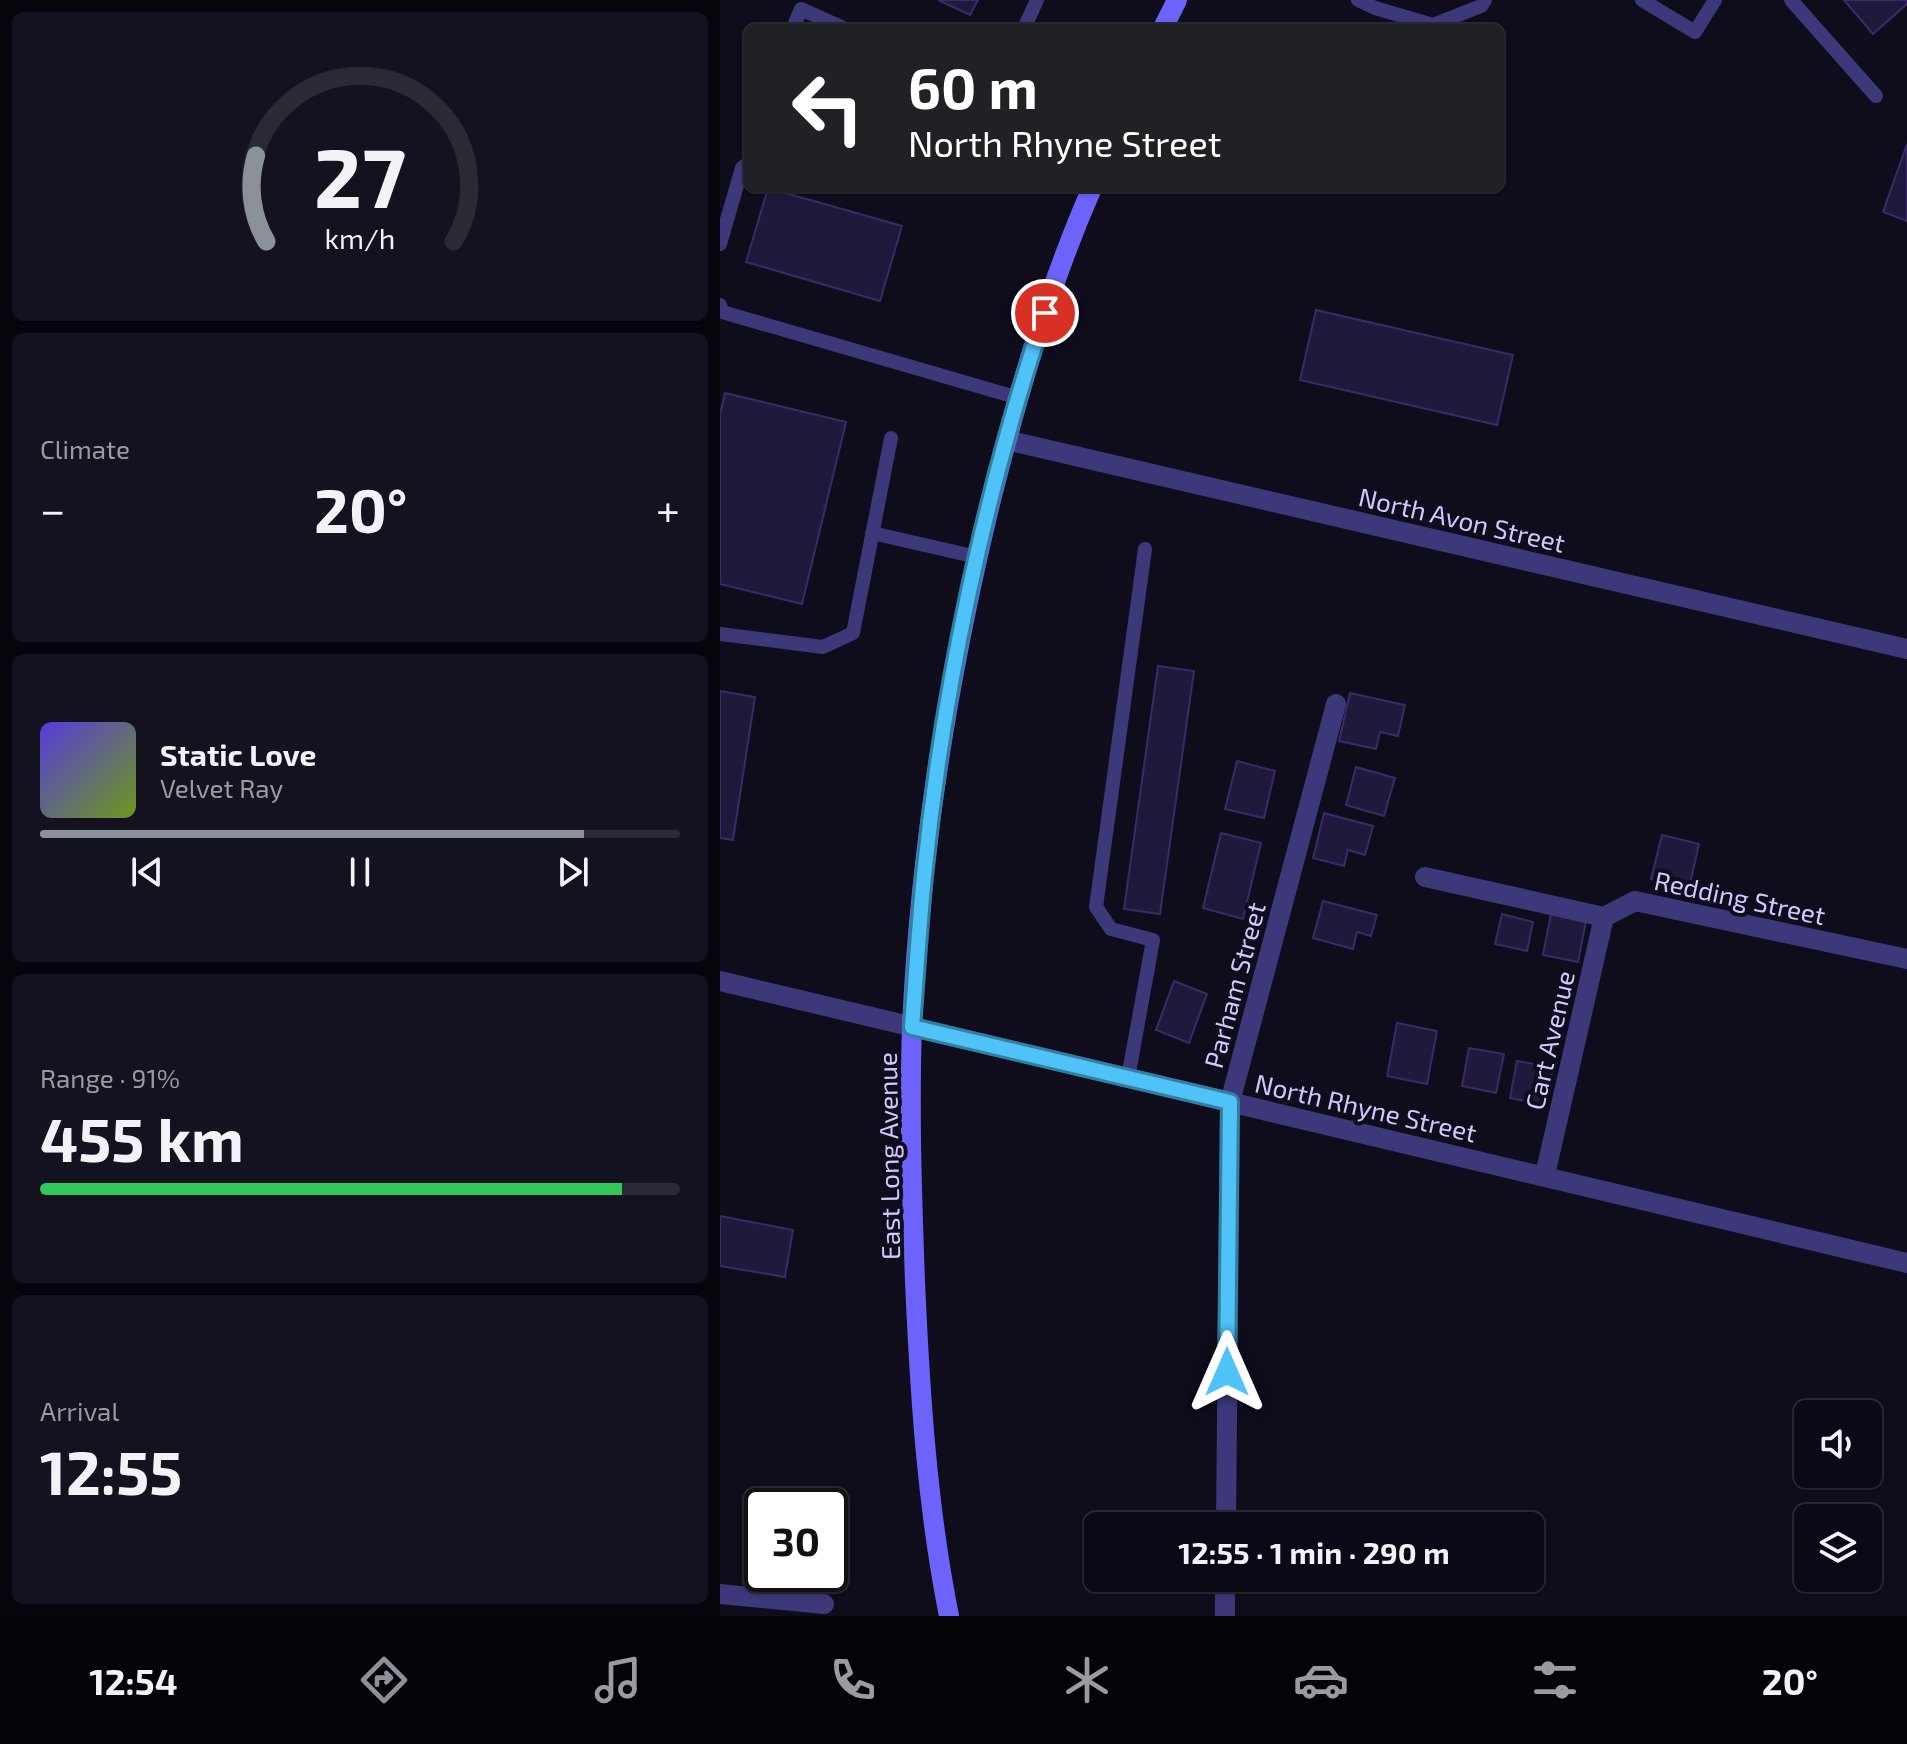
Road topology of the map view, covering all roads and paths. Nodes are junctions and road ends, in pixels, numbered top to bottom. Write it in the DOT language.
graph roads {
  1 [pos="1037,0"];
  2 [pos="1177,0"];
  3 [pos="1358,0"];
  4 [pos="1485,0"];
  5 [pos="1642,0"];
  6 [pos="1715,0"];
  7 [pos="1791,0"];
  8 [pos="795,24"];
  9 [pos="834,24"];
  10 [pos="1026,24"];
  11 [pos="1165,24"];
  12 [pos="1430,24"];
  13 [pos="1436,24"];
  14 [pos="1876,96"];
  15 [pos="744,166"];
  16 [pos="1090,192"];
  17 [pos="720,244"];
  18 [pos="720,305"];
  19 [pos="1019,398"];
  20 [pos="891,438"];
  21 [pos="1006,440"];
  22 [pos="872,533"];
  23 [pos="1145,549"];
  24 [pos="977,557"];
  25 [pos="720,634"];
  26 [pos="1907,649"];
  27 [pos="1336,704"];
  28 [pos="1425,877"];
  29 [pos="1604,917"];
  30 [pos="1907,959"];
  31 [pos="720,981"];
  32 [pos="912,1027"];
  33 [pos="1128,1078"];
  34 [pos="1230,1102"];
  35 [pos="1545,1175"];
  36 [pos="1907,1263"];
  37 [pos="1226,1512"];
  38 [pos="1225,1592"];
  39 [pos="720,1594"];
  40 [pos="824,1604"];
  41 [pos="949,1616"];
  42 [pos="1225,1616"];
  1 -- 10 [label="lane"];
  2 -- 11 [label="main road"];
  3 -- 12 [label="lane"];
  4 -- 13 [label="lane"];
  5 -- 6 [label="lane"];
  7 -- 14 [label="lane"];
  8 -- 9 [label="lane"];
  15 -- 17 [label="lane"];
  16 -- 19 [label="main road, East Long Avenue"];
  18 -- 19 [label="lane"];
  19 -- 21 [label="main road, East Long Avenue"];
  20 -- 22 [label="lane"];
  21 -- 24 [label="main road, East Long Avenue"];
  21 -- 26 [label="street, North Avon Street"];
  22 -- 24 [label="lane"];
  22 -- 25 [label="lane"];
  23 -- 33 [label="lane"];
  24 -- 32 [label="main road, East Long Avenue"];
  27 -- 34 [label="street, Parham Street"];
  28 -- 29 [label="street"];
  29 -- 30 [label="street, Redding Street"];
  29 -- 35 [label="street, Cart Avenue"];
  31 -- 32 [label="street, North Rhyne Street"];
  32 -- 33 [label="street, North Rhyne Street"];
  32 -- 41 [label="main road, East Long Avenue"];
  33 -- 34 [label="street, North Rhyne Street"];
  34 -- 35 [label="street, North Rhyne Street"];
  34 -- 37 [label="street, Parham Street"];
  35 -- 36 [label="street, North Rhyne Street"];
  38 -- 42 [label="street"];
  39 -- 40 [label="street"];
}
